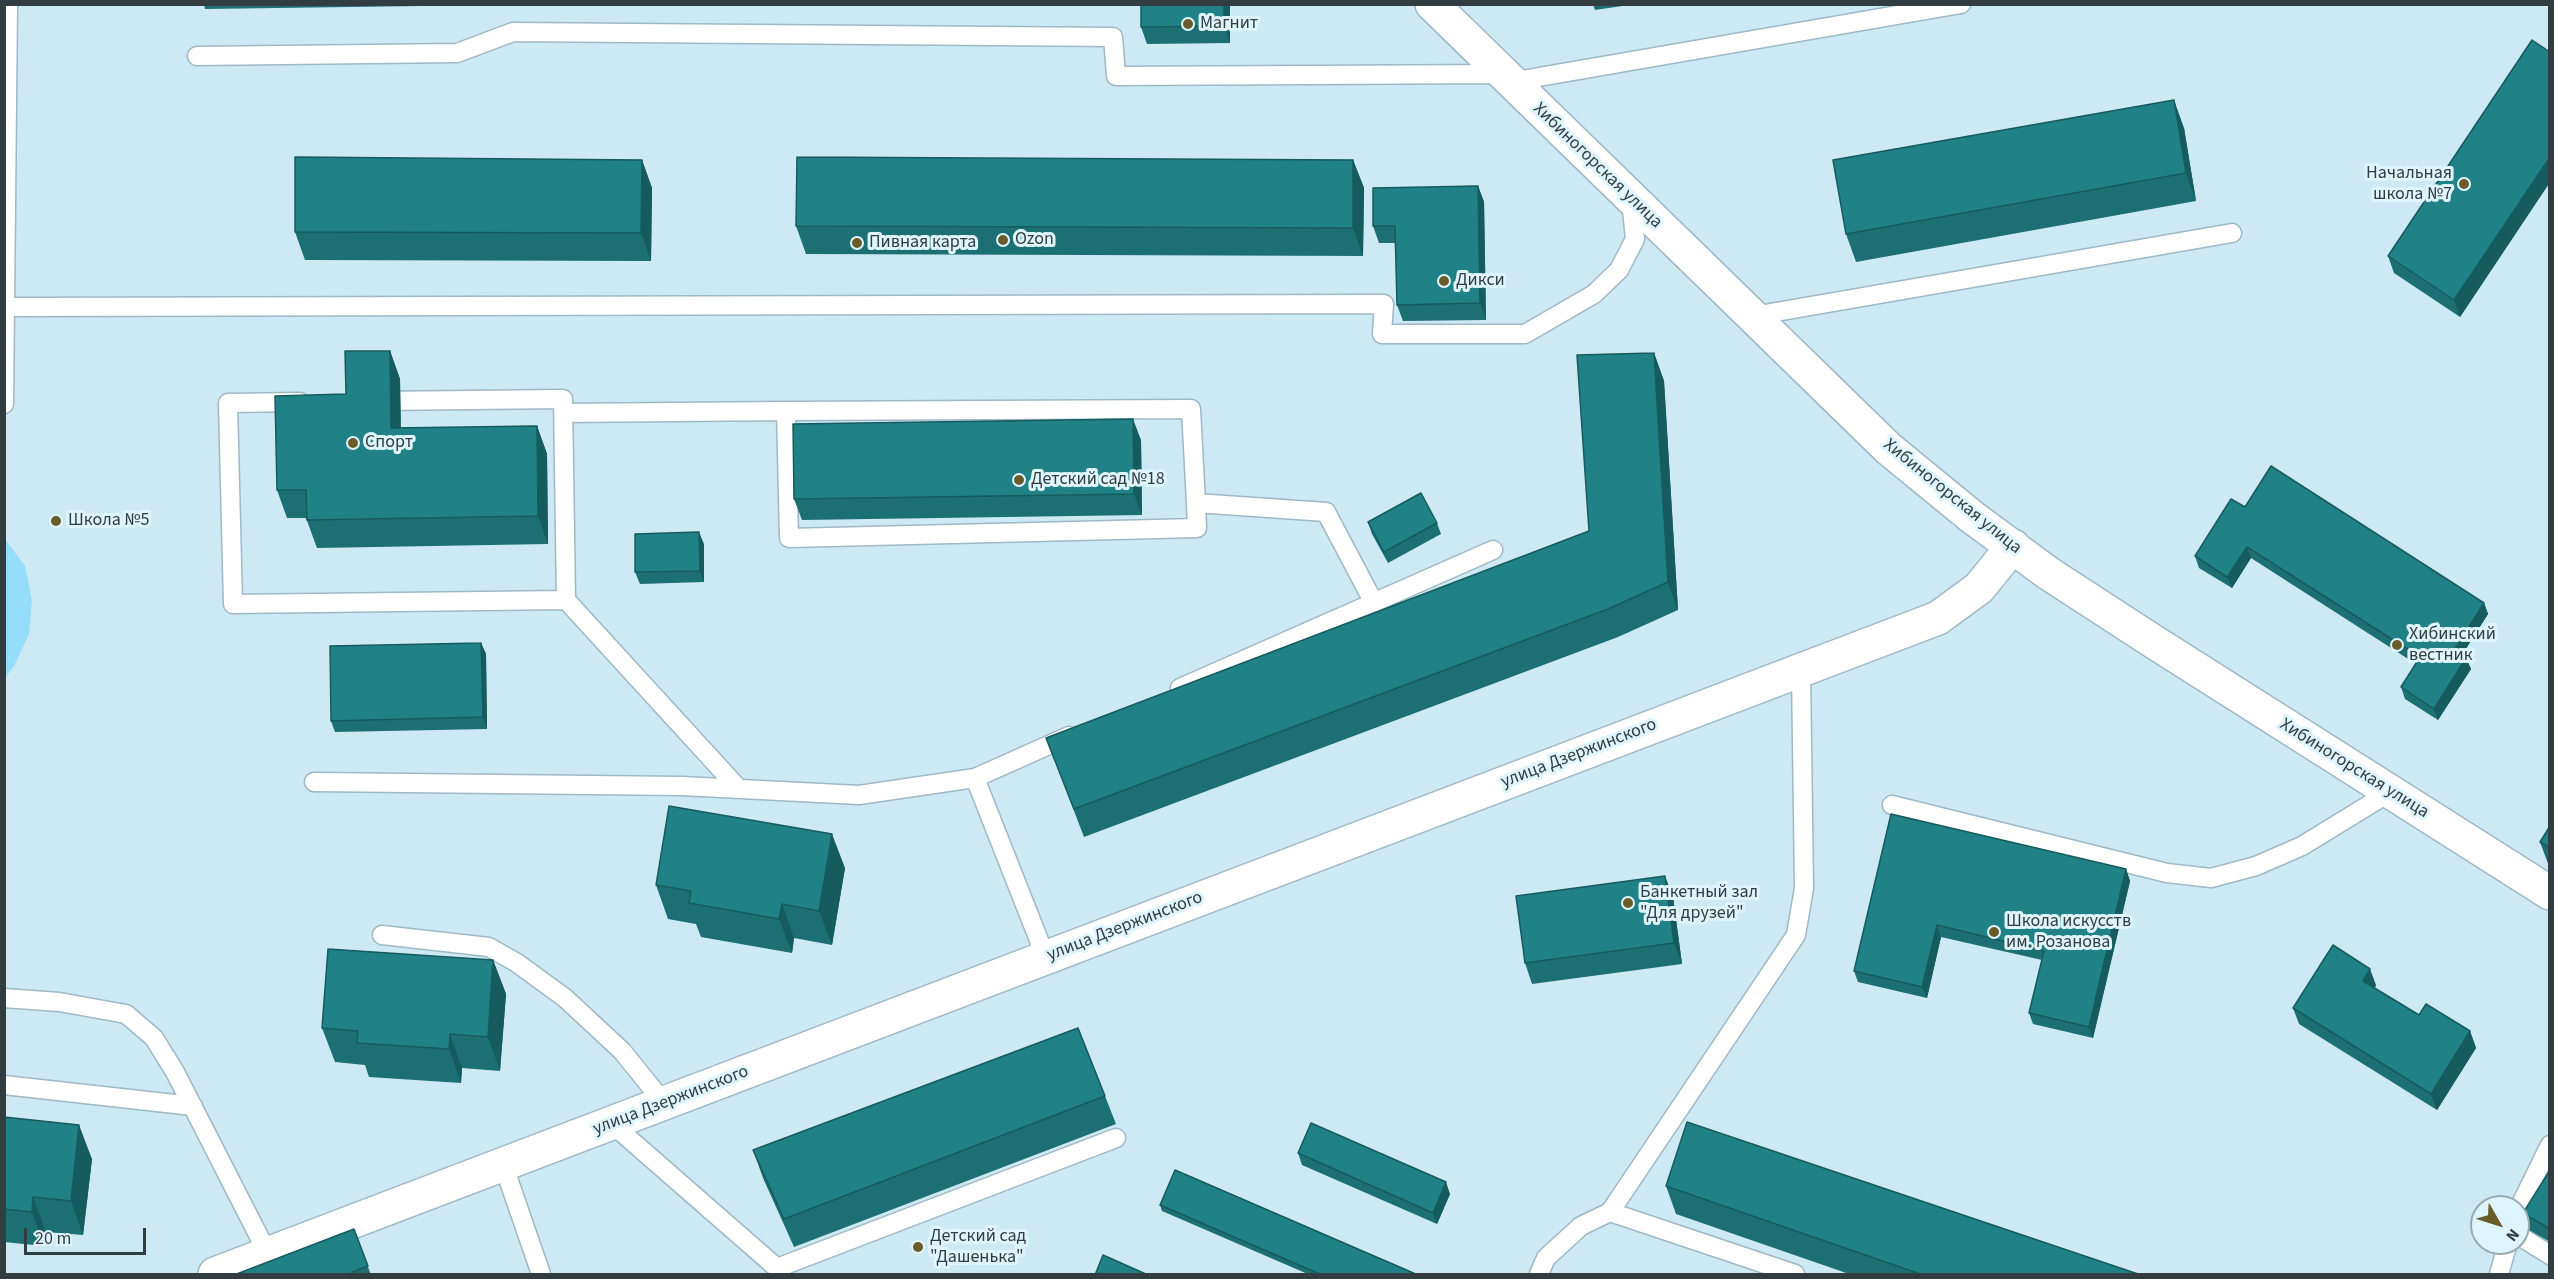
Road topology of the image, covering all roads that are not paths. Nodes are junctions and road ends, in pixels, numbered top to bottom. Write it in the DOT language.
graph roads {
  1 [pos="8,4"];
  2 [pos="1432,4"];
  3 [pos="1961,4"];
  4 [pos="197,56"];
  5 [pos="1506,78"];
  6 [pos="1631,198"];
  7 [pos="2232,233"];
  8 [pos="6,307"];
  9 [pos="1753,316"];
  10 [pos="360,401"];
  11 [pos="324,402"];
  12 [pos="4,404"];
  13 [pos="786,411"];
  14 [pos="564,413"];
  15 [pos="1196,503"];
  16 [pos="2013,546"];
  17 [pos="1493,550"];
  18 [pos="566,600"];
  19 [pos="1374,603"];
  20 [pos="1801,670"];
  21 [pos="1158,697"];
  22 [pos="1083,730"];
  23 [pos="975,778"];
  24 [pos="314,782"];
  25 [pos="739,789"];
  26 [pos="2390,792"];
  27 [pos="1892,805"];
  28 [pos="2550,893"];
  29 [pos="382,935"];
  30 [pos="1046,958"];
  31 [pos="4,998"];
  32 [pos="4,1085"];
  33 [pos="664,1103"];
  34 [pos="193,1107"];
  35 [pos="612,1123"];
  36 [pos="1116,1138"];
  37 [pos="2550,1145"];
  38 [pos="502,1164"];
  39 [pos="2525,1195"];
  40 [pos="1610,1212"];
  41 [pos="2530,1242"];
  42 [pos="268,1254"];
  43 [pos="2505,1255"];
  44 [pos="2550,1255"];
  45 [pos="215,1275"];
  46 [pos="541,1275"];
  47 [pos="1539,1275"];
  48 [pos="1795,1275"];
  49 [pos="2499,1275"];
  1 -- 8 [label="lane"];
  2 -- 5 [label="street, Хибиногорская улица"];
  3 -- 5 [label="lane"];
  4 -- 5 [label="lane"];
  5 -- 6 [label="street, Хибиногорская улица"];
  6 -- 8 [label="lane"];
  6 -- 9 [label="street, Хибиногорская улица"];
  7 -- 9 [label="lane"];
  8 -- 12 [label="lane"];
  9 -- 16 [label="street, Хибиногорская улица"];
  10 -- 14 [label="lane"];
  11 -- 18 [label="lane"];
  13 -- 14 [label="lane"];
  13 -- 15 [label="lane"];
  13 -- 15 [label="lane"];
  14 -- 18 [label="lane"];
  15 -- 19 [label="lane"];
  16 -- 20 [label="street, улица Дзержинского"];
  16 -- 26 [label="street, Хибиногорская улица"];
  17 -- 19 [label="lane"];
  18 -- 25 [label="lane"];
  19 -- 21 [label="lane"];
  20 -- 30 [label="street, улица Дзержинского"];
  20 -- 40 [label="lane"];
  22 -- 23 [label="lane"];
  23 -- 25 [label="lane"];
  23 -- 30 [label="lane"];
  24 -- 25 [label="lane"];
  26 -- 27 [label="lane"];
  26 -- 28 [label="street, Хибиногорская улица"];
  29 -- 33 [label="lane"];
  30 -- 33 [label="street, улица Дзержинского"];
  31 -- 34 [label="lane"];
  32 -- 34 [label="lane"];
  33 -- 35 [label="street, улица Дзержинского"];
  34 -- 42 [label="lane"];
  35 -- 36 [label="lane"];
  35 -- 38 [label="street, улица Дзержинского"];
  37 -- 39 [label="lane"];
  38 -- 42 [label="street, улица Дзержинского"];
  38 -- 46 [label="lane"];
  40 -- 47 [label="lane"];
  40 -- 48 [label="lane"];
  41 -- 44 [label="lane"];
  42 -- 45 [label="street, улица Дзержинского"];
  43 -- 49 [label="lane"];
}
